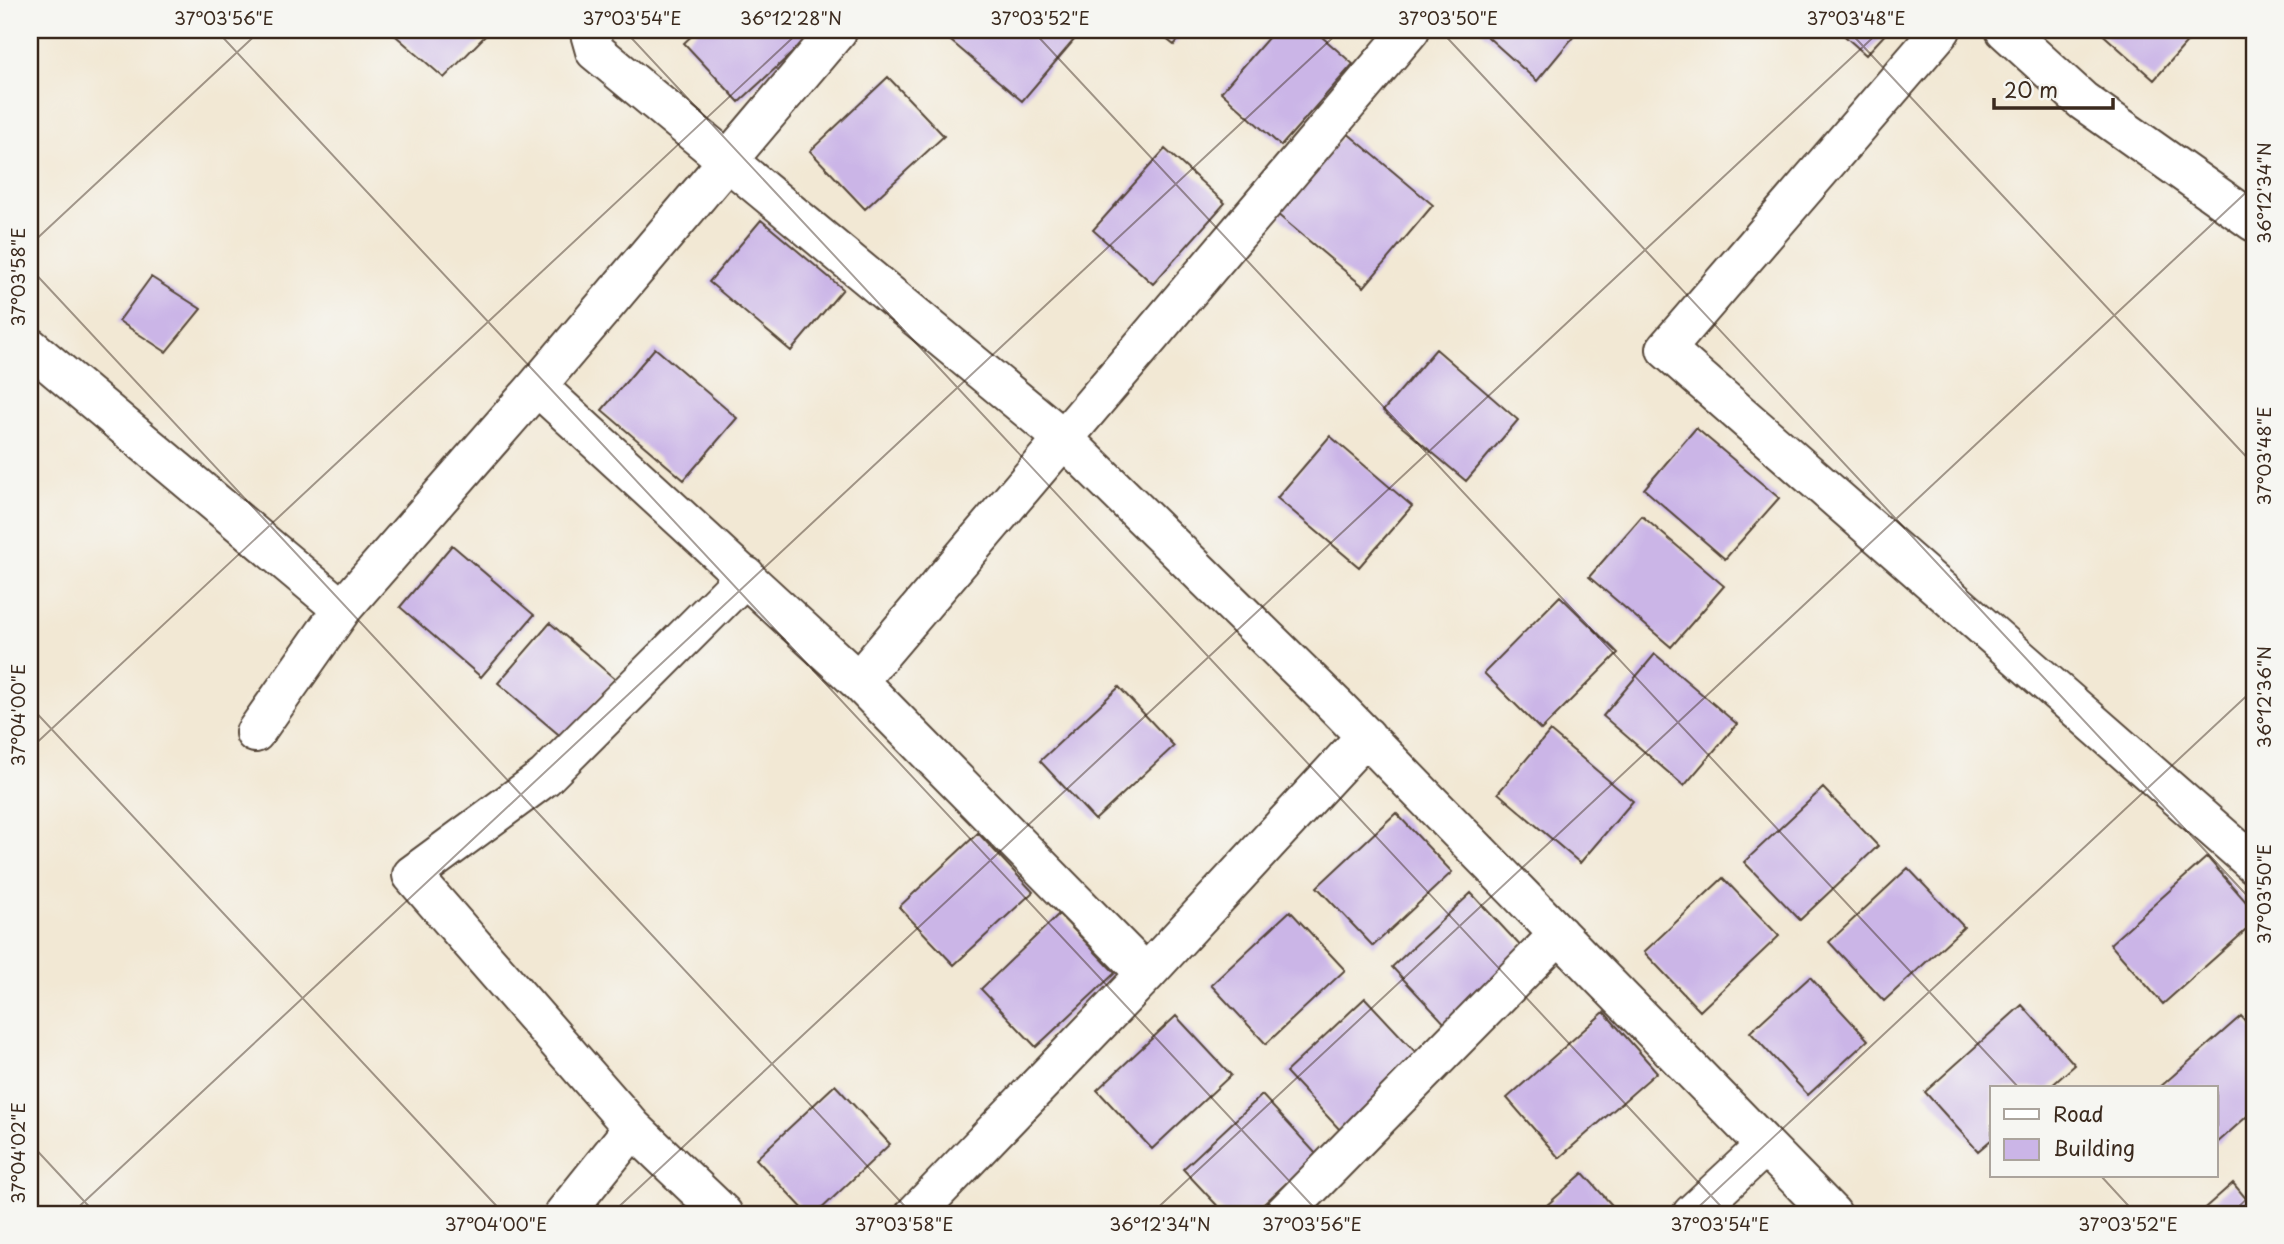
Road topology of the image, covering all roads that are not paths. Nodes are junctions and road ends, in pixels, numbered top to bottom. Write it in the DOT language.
graph roads {
  1 [pos="589,30"];
  2 [pos="838,30"];
  3 [pos="1410,30"];
  4 [pos="1941,30"];
  5 [pos="2005,30"];
  6 [pos="728,162"];
  7 [pos="2254,222"];
  8 [pos="30,347"];
  9 [pos="537,386"];
  10 [pos="1065,440"];
  11 [pos="746,576"];
  12 [pos="342,609"];
  13 [pos="858,681"];
  14 [pos="255,733"];
  15 [pos="1366,736"];
  16 [pos="2254,864"];
  17 [pos="1559,934"];
  18 [pos="1146,974"];
  19 [pos="633,1128"];
  20 [pos="1765,1146"];
  21 [pos="564,1214"];
  22 [pos="723,1214"];
  23 [pos="915,1214"];
  24 [pos="1284,1214"];
  25 [pos="1692,1214"];
  26 [pos="1832,1214"];
  1 -- 6 [label="street"];
  2 -- 6 [label="street"];
  3 -- 10 [label="street"];
  4 -- 16 [label="street"];
  5 -- 7 [label="street"];
  6 -- 9 [label="street"];
  6 -- 10 [label="street"];
  8 -- 12 [label="street"];
  9 -- 11 [label="street"];
  9 -- 12 [label="street"];
  10 -- 13 [label="street"];
  10 -- 15 [label="street"];
  11 -- 13 [label="street"];
  11 -- 19 [label="street"];
  12 -- 14 [label="street"];
  13 -- 18 [label="street"];
  15 -- 17 [label="street"];
  15 -- 18 [label="street"];
  17 -- 20 [label="street"];
  17 -- 24 [label="street"];
  18 -- 23 [label="street"];
  19 -- 21 [label="street"];
  19 -- 22 [label="street"];
  20 -- 25 [label="street"];
  20 -- 26 [label="street"];
}
